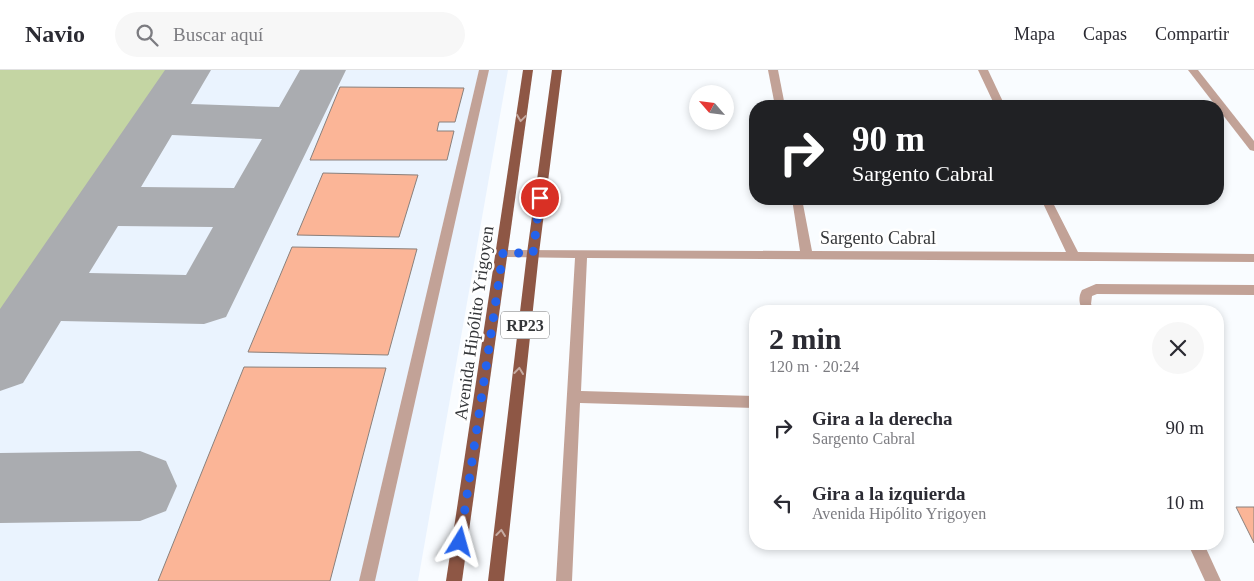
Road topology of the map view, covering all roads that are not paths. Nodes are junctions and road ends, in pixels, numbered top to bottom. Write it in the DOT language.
graph roads {
  1 [pos="484,70"];
  2 [pos="528,70"];
  3 [pos="557,70"];
  4 [pos="774,70"];
  5 [pos="983,70"];
  6 [pos="1193,70"];
  7 [pos="779,100"];
  8 [pos="997,100"];
  9 [pos="1216,100"];
  10 [pos="1224,110"];
  11 [pos="1254,148"];
  12 [pos="798,205"];
  13 [pos="1049,205"];
  14 [pos="503,253"];
  15 [pos="533,253"];
  16 [pos="581,254"];
  17 [pos="807,255"];
  18 [pos="1074,257"];
  19 [pos="1254,258"];
  20 [pos="1254,290"];
  21 [pos="1085,305"];
  22 [pos="574,397"];
  23 [pos="749,402"];
  24 [pos="1199,550"];
  25 [pos="367,581"];
  26 [pos="454,581"];
  27 [pos="496,581"];
  28 [pos="564,581"];
  29 [pos="1214,581"];
  1 -- 25 [label="street"];
  2 -- 14 [label="main road, Avenida Hipólito Yrigoyen / RP23, one-way"];
  3 -- 15 [label="main road, RP23"];
  4 -- 7 [label="street"];
  5 -- 8 [label="street"];
  6 -- 9 [label="street"];
  10 -- 11 [label="street"];
  12 -- 17 [label="street"];
  13 -- 18 [label="street"];
  14 -- 15 [label="street, Sargento Cabral"];
  14 -- 26 [label="main road, Avenida Hipólito Yrigoyen / RP23"];
  15 -- 16 [label="street, Sargento Cabral"];
  27 -- 15 [label="main road, RP23, one-way"];
  16 -- 17 [label="street, Sargento Cabral"];
  16 -- 22 [label="street"];
  17 -- 18 [label="street, Sargento Cabral"];
  18 -- 19 [label="street, Sargento Cabral"];
  20 -- 21 [label="street"];
  22 -- 23 [label="street"];
  22 -- 28 [label="street"];
  24 -- 29 [label="street"];
}
